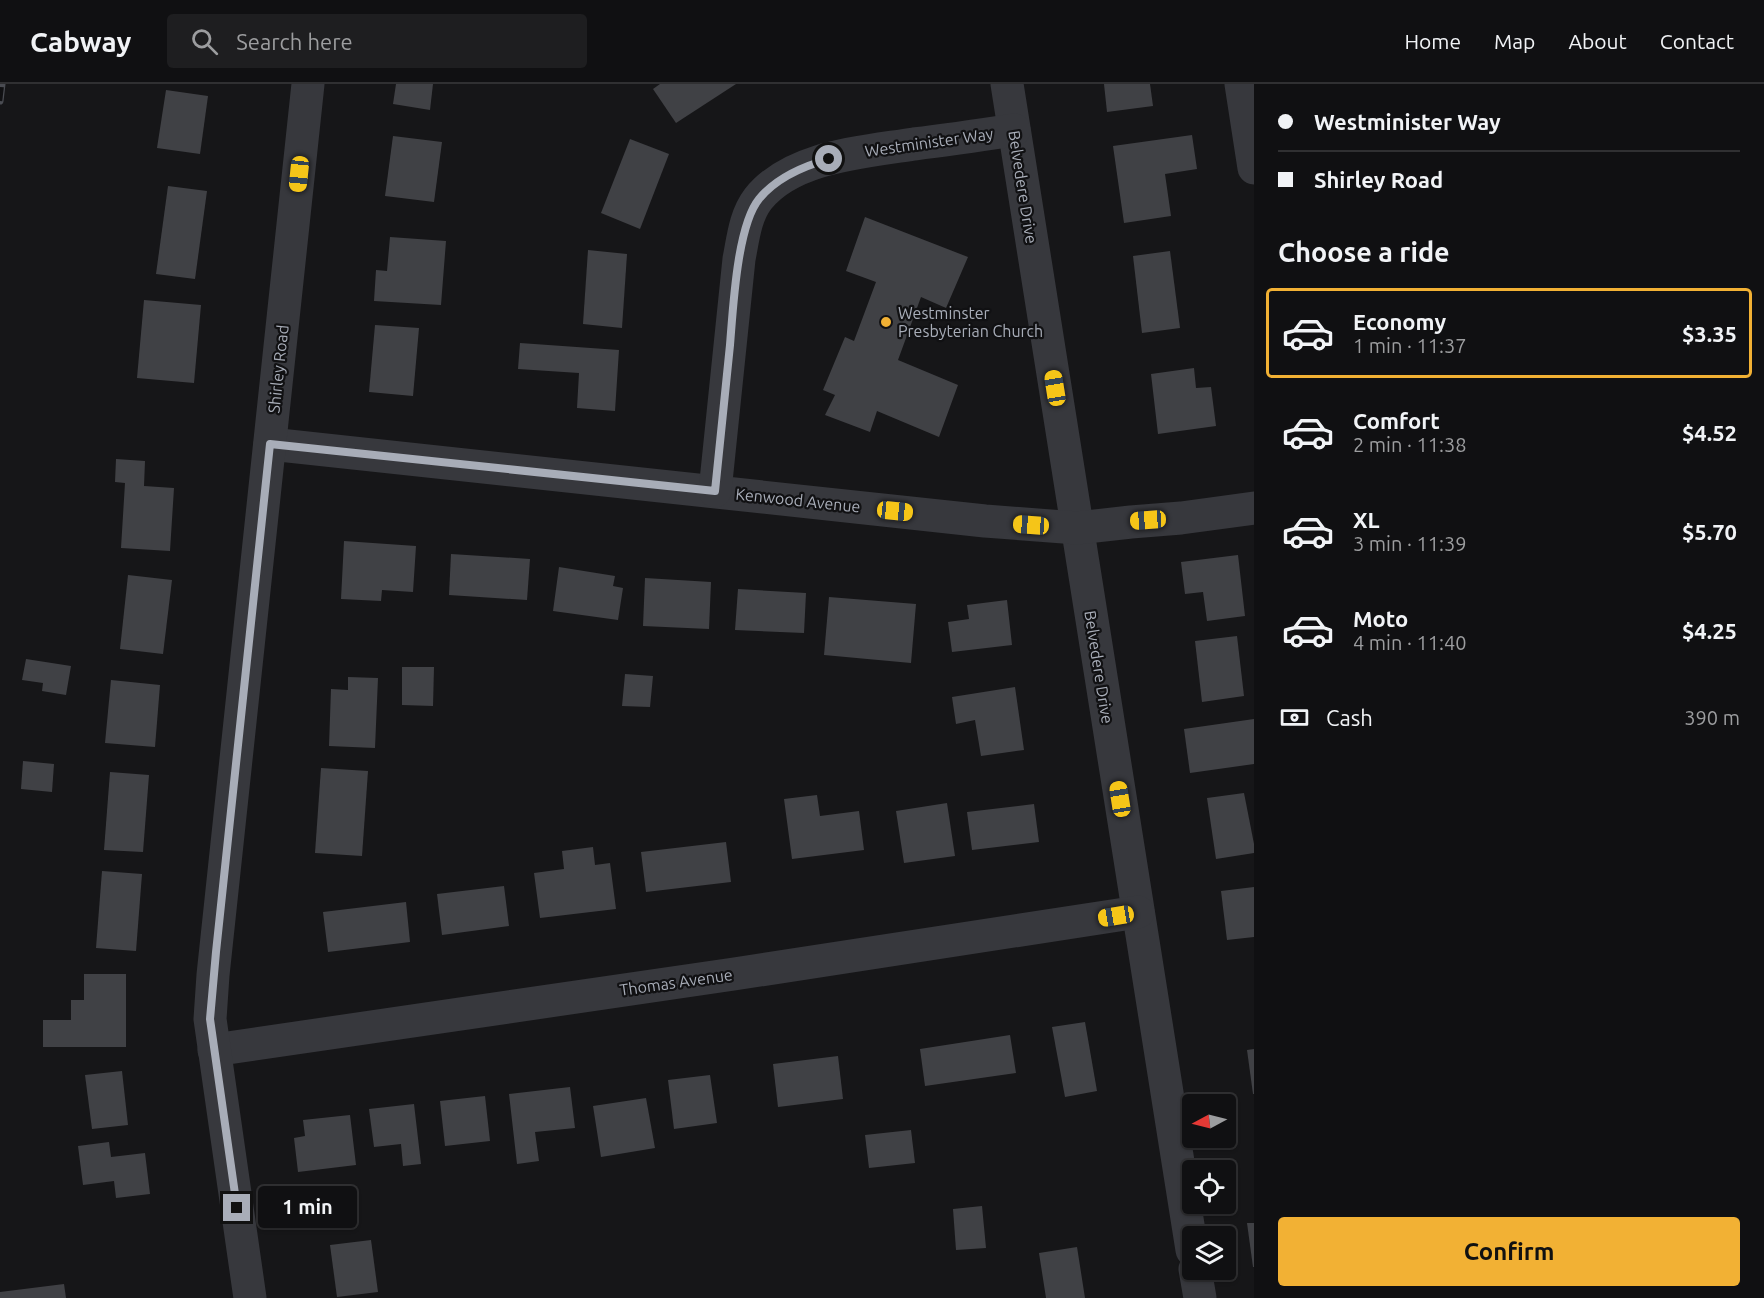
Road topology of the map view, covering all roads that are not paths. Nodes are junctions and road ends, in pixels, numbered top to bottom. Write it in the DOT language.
graph roads {
  1 [pos="309,84"];
  2 [pos="1007,84"];
  3 [pos="1241,84"];
  4 [pos="1014,130"];
  5 [pos="1254,168"];
  6 [pos="270,444"];
  7 [pos="715,491"];
  8 [pos="1254,508"];
  9 [pos="1077,528"];
  10 [pos="1138,912"];
  11 [pos="214,1050"];
  12 [pos="1188,1226"];
  13 [pos="1198,1280"];
  14 [pos="250,1298"];
  15 [pos="1200,1298"];
  1 -- 6 [label="street, Shirley Road"];
  2 -- 4 [label="street, Belvedere Drive"];
  3 -- 5 [label="street"];
  4 -- 7 [label="street, Westminister Way"];
  4 -- 9 [label="street, Belvedere Drive"];
  6 -- 7 [label="street, Kenwood Avenue"];
  6 -- 11 [label="street, Shirley Road"];
  7 -- 9 [label="street, Kenwood Avenue"];
  8 -- 9 [label="street, Kenwood Avenue"];
  9 -- 10 [label="street, Belvedere Drive"];
  10 -- 11 [label="street, Thomas Avenue"];
  10 -- 12 [label="street, Belvedere Drive"];
  11 -- 14 [label="street, Shirley Road"];
  13 -- 15 [label="street"];
}
